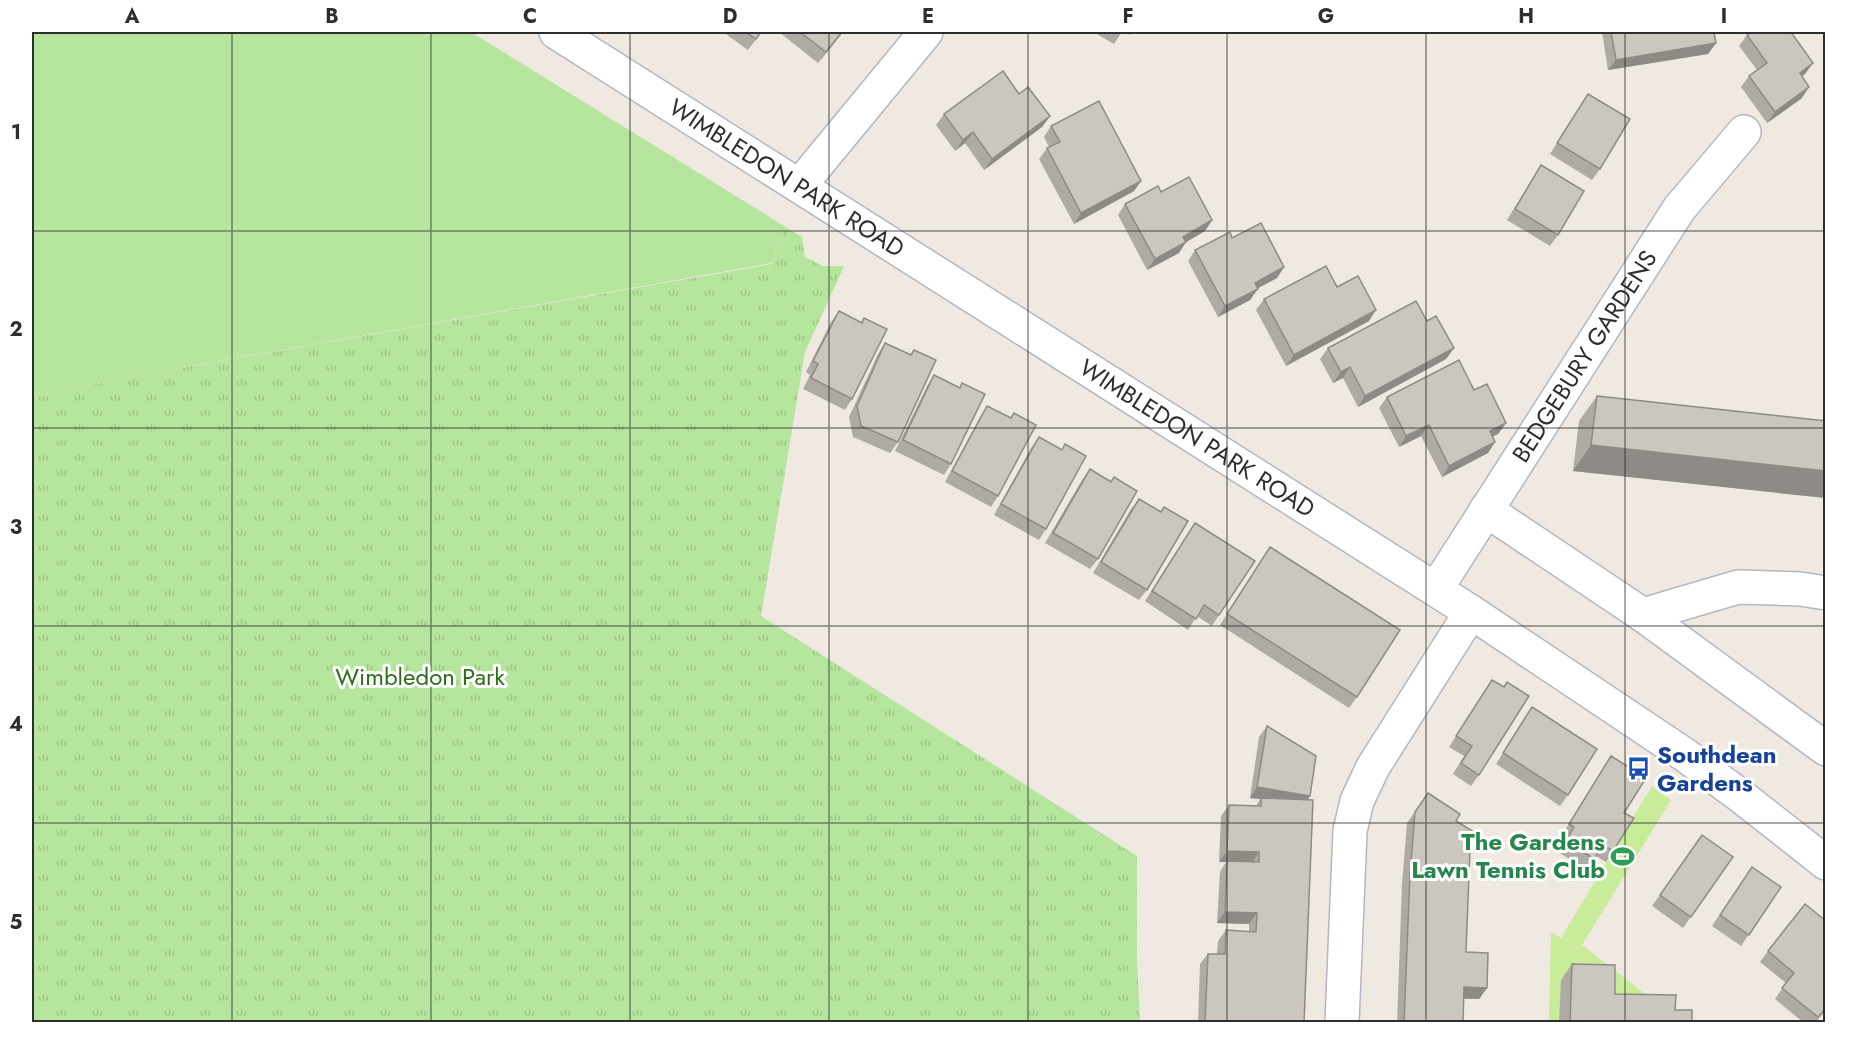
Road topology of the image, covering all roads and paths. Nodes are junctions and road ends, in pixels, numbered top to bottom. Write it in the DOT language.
graph roads {
  1 [pos="556,32"];
  2 [pos="926,32"];
  3 [pos="1744,132"];
  4 [pos="800,185"];
  5 [pos="1486,510"];
  6 [pos="1436,589"];
  7 [pos="1826,593"];
  8 [pos="1471,612"];
  9 [pos="1643,615"];
  10 [pos="1826,749"];
  11 [pos="1826,863"];
  12 [pos="1342,1023"];
  1 -- 4 [label="street, WIMBLEDON PARK ROAD"];
  2 -- 4 [label="street"];
  3 -- 5 [label="street, BEDGEBURY GARDENS"];
  4 -- 6 [label="street, WIMBLEDON PARK ROAD"];
  5 -- 6 [label="street, BEDGEBURY GARDENS"];
  5 -- 9 [label="street"];
  6 -- 8 [label="street, WIMBLEDON PARK ROAD"];
  7 -- 9 [label="street"];
  8 -- 11 [label="street, WIMBLEDON PARK ROAD"];
  8 -- 12 [label="street"];
  9 -- 10 [label="street"];
}
